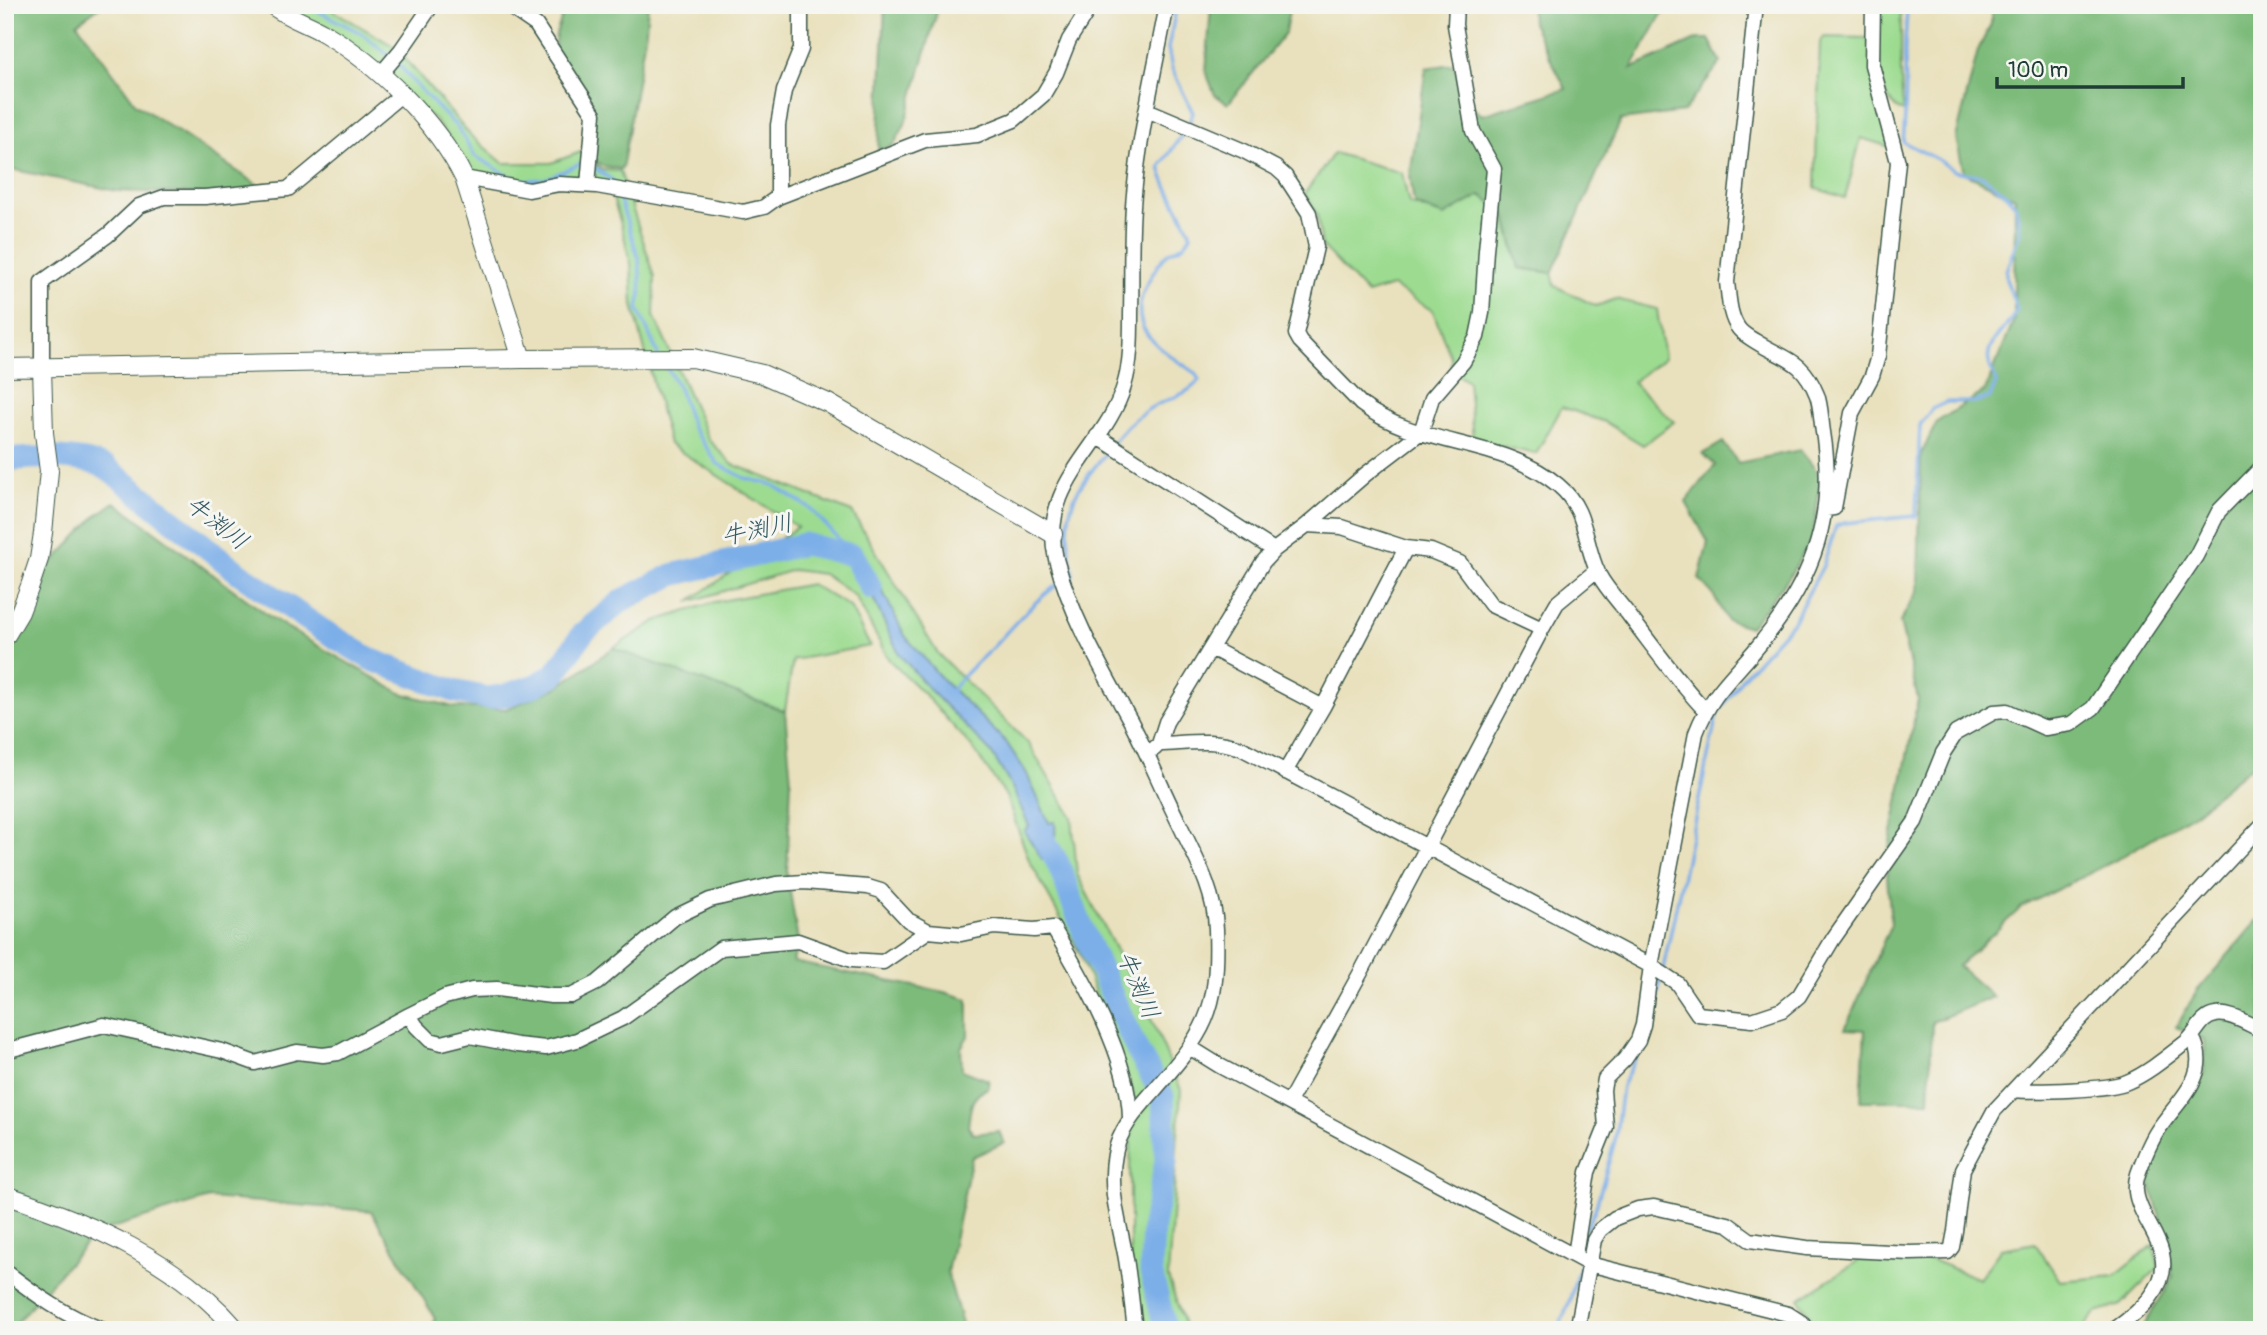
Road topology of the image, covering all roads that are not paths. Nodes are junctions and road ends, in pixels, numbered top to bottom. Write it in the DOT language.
graph roads {
  1 [pos="272,5"];
  2 [pos="432,5"];
  3 [pos="507,5"];
  4 [pos="801,5"];
  5 [pos="1094,5"];
  6 [pos="1167,5"];
  7 [pos="1457,5"];
  8 [pos="1756,5"];
  9 [pos="1873,5"];
  10 [pos="380,75"];
  11 [pos="401,95"];
  12 [pos="1147,110"];
  13 [pos="464,178"];
  14 [pos="588,185"];
  15 [pos="778,197"];
  16 [pos="522,359"];
  17 [pos="5,368"];
  18 [pos="42,368"];
  19 [pos="1421,432"];
  20 [pos="1097,436"];
  21 [pos="2262,467"];
  22 [pos="1826,509"];
  23 [pos="1307,525"];
  24 [pos="1053,534"];
  25 [pos="1406,548"];
  26 [pos="1274,550"];
  27 [pos="1597,570"];
  28 [pos="1542,629"];
  29 [pos="5,637"];
  30 [pos="1211,648"];
  31 [pos="1323,707"];
  32 [pos="1705,710"];
  33 [pos="1159,744"];
  34 [pos="1147,756"];
  35 [pos="1285,772"];
  36 [pos="2262,825"];
  37 [pos="1427,847"];
  38 [pos="928,931"];
  39 [pos="1651,966"];
  40 [pos="410,1015"];
  41 [pos="2262,1030"];
  42 [pos="2192,1037"];
  43 [pos="1191,1048"];
  44 [pos="5,1051"];
  45 [pos="2014,1090"];
  46 [pos="1289,1102"];
  47 [pos="1130,1118"];
  48 [pos="5,1195"];
  49 [pos="1575,1255"];
  50 [pos="1589,1264"];
  51 [pos="5,1270"];
  52 [pos="103,1330"];
  53 [pos="237,1330"];
  54 [pos="1135,1330"];
  55 [pos="1577,1330"];
  56 [pos="1806,1330"];
  57 [pos="2114,1330"];
  1 -- 10 [label="street"];
  2 -- 10 [label="street"];
  3 -- 14 [label="street"];
  4 -- 15 [label="street"];
  5 -- 15 [label="street"];
  6 -- 12 [label="street"];
  7 -- 19 [label="street"];
  8 -- 22 [label="street"];
  9 -- 22 [label="street"];
  10 -- 11 [label="street"];
  11 -- 13 [label="street"];
  11 -- 18 [label="street"];
  12 -- 19 [label="street"];
  12 -- 20 [label="street"];
  13 -- 14 [label="street"];
  13 -- 16 [label="street"];
  14 -- 15 [label="street"];
  16 -- 18 [label="street"];
  16 -- 24 [label="street"];
  17 -- 18 [label="street"];
  18 -- 29 [label="street"];
  19 -- 23 [label="street"];
  19 -- 27 [label="street"];
  20 -- 24 [label="street"];
  20 -- 26 [label="street"];
  21 -- 39 [label="street"];
  22 -- 32 [label="street"];
  23 -- 25 [label="street"];
  23 -- 26 [label="street"];
  24 -- 34 [label="street"];
  25 -- 28 [label="street"];
  25 -- 31 [label="street"];
  26 -- 30 [label="street"];
  27 -- 28 [label="street"];
  27 -- 32 [label="street"];
  28 -- 37 [label="street"];
  30 -- 31 [label="street"];
  30 -- 33 [label="street"];
  31 -- 35 [label="street"];
  32 -- 39 [label="street"];
  33 -- 34 [label="street"];
  33 -- 35 [label="street"];
  34 -- 43 [label="street"];
  35 -- 37 [label="street"];
  36 -- 45 [label="street"];
  37 -- 39 [label="street"];
  37 -- 46 [label="street"];
  38 -- 40 [label="street"];
  38 -- 40 [label="street"];
  38 -- 47 [label="street"];
  39 -- 49 [label="street"];
  40 -- 44 [label="street"];
  41 -- 42 [label="street"];
  42 -- 45 [label="street"];
  42 -- 57 [label="street"];
  43 -- 46 [label="street"];
  43 -- 47 [label="street"];
  45 -- 50 [label="street"];
  46 -- 49 [label="street"];
  47 -- 54 [label="street"];
  48 -- 53 [label="street"];
  49 -- 50 [label="street"];
  50 -- 55 [label="street"];
  50 -- 56 [label="street"];
  51 -- 52 [label="street"];
}
